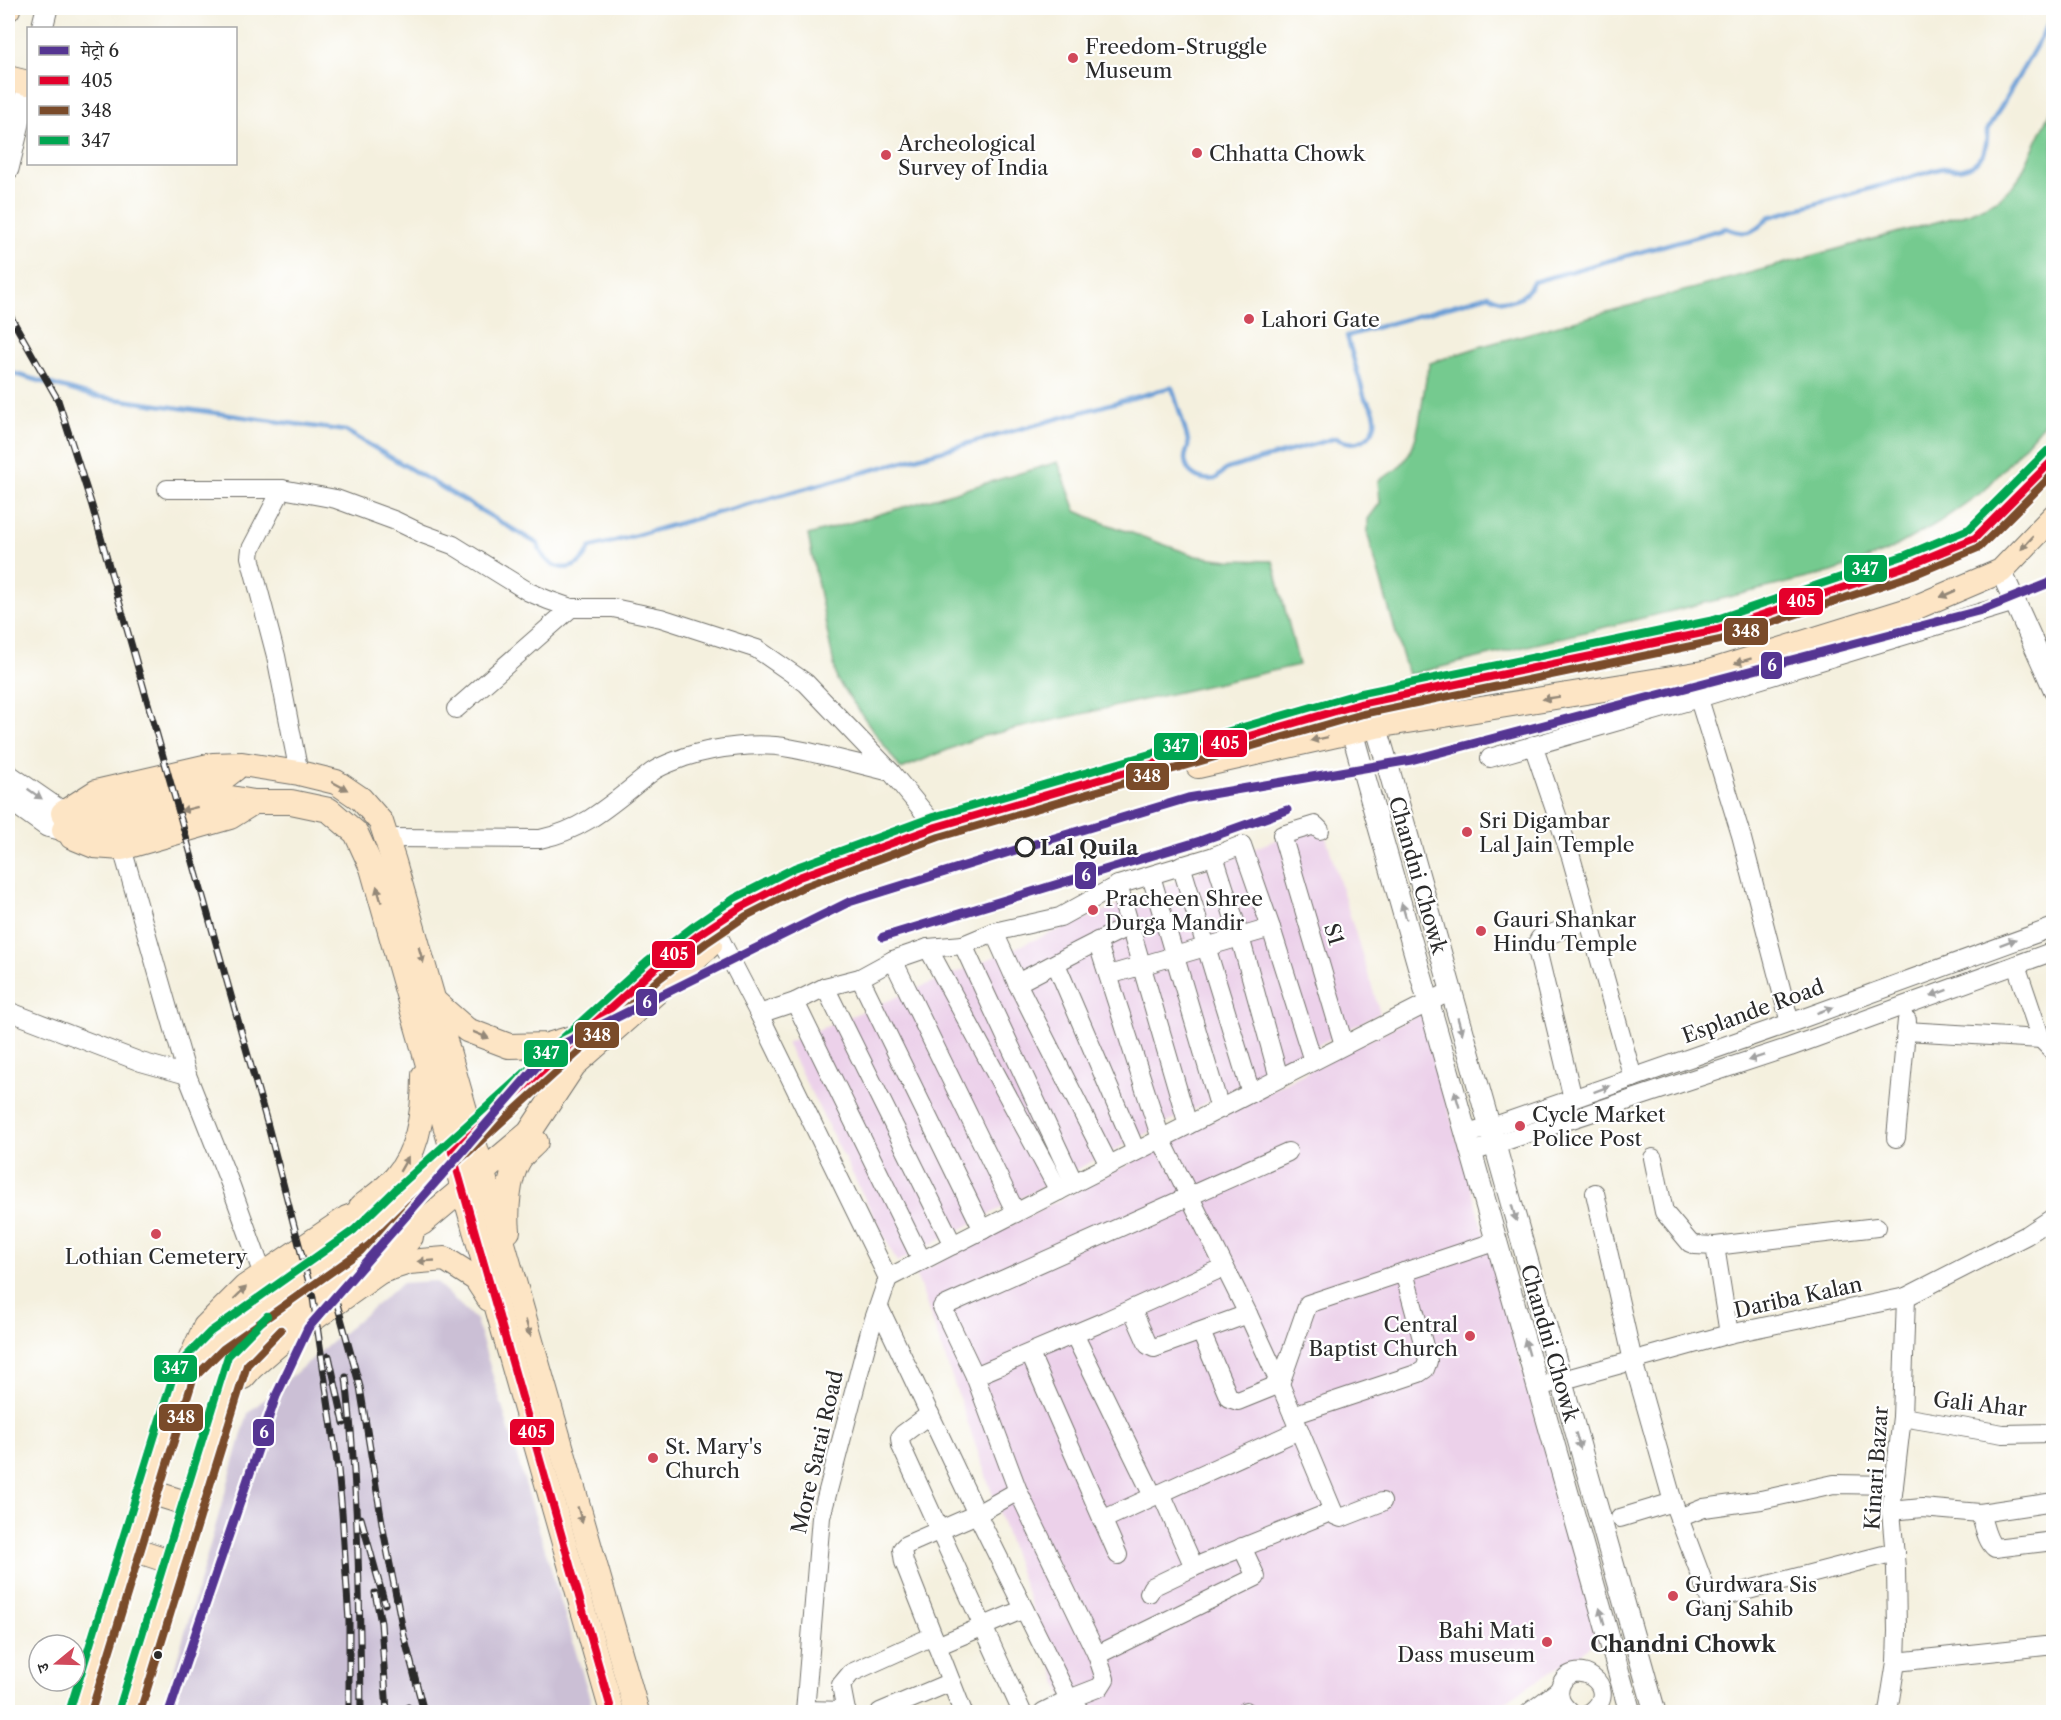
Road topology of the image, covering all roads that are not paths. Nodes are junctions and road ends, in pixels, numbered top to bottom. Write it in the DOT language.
graph roads {
  1 [pos="47,8"];
  2 [pos="42,27"];
  3 [pos="8,78"];
  4 [pos="27,85"];
  5 [pos="27,89"];
  6 [pos="8,169"];
  7 [pos="2054,458"];
  8 [pos="167,489"];
  9 [pos="282,489"];
  10 [pos="2054,516"];
  11 [pos="2001,571"];
  12 [pos="2015,602"];
  13 [pos="571,608"];
  14 [pos="1696,687"];
  15 [pos="2054,689"];
  16 [pos="1360,704"];
  17 [pos="456,709"];
  18 [pos="1376,726"];
  19 [pos="1352,732"];
  20 [pos="1533,745"];
  21 [pos="1490,758"];
  22 [pos="891,772"];
  23 [pos="299,773"];
  24 [pos="8,775"];
  25 [pos="8,798"];
  26 [pos="254,802"];
  27 [pos="63,821"];
  28 [pos="936,827"];
  29 [pos="1320,830"];
  30 [pos="386,838"];
  31 [pos="122,848"];
  32 [pos="1214,856"];
  33 [pos="1181,865"];
  34 [pos="1151,876"];
  35 [pos="1118,885"];
  36 [pos="1588,920"];
  37 [pos="1130,926"];
  38 [pos="1272,927"];
  39 [pos="2054,927"];
  40 [pos="994,932"];
  41 [pos="719,937"];
  42 [pos="1240,937"];
  43 [pos="1097,941"];
  44 [pos="963,945"];
  45 [pos="1207,946"];
  46 [pos="928,948"];
  47 [pos="2054,951"];
  48 [pos="1174,955"];
  49 [pos="893,960"];
  50 [pos="1056,964"];
  51 [pos="1141,965"];
  52 [pos="2016,965"];
  53 [pos="1109,975"];
  54 [pos="860,978"];
  55 [pos="1017,982"];
  56 [pos="825,987"];
  57 [pos="1451,991"];
  58 [pos="434,1001"];
  59 [pos="795,1002"];
  60 [pos="1429,1002"];
  61 [pos="1908,1004"];
  62 [pos="8,1011"];
  63 [pos="759,1014"];
  64 [pos="1790,1023"];
  65 [pos="1906,1031"];
  66 [pos="583,1034"];
  67 [pos="1344,1045"];
  68 [pos="2047,1046"];
  69 [pos="424,1054"];
  70 [pos="1313,1061"];
  71 [pos="574,1065"];
  72 [pos="187,1075"];
  73 [pos="1279,1078"];
  74 [pos="1633,1078"];
  75 [pos="1251,1093"];
  76 [pos="1573,1099"];
  77 [pos="1220,1109"];
  78 [pos="1188,1125"];
  79 [pos="472,1135"];
  80 [pos="1492,1136"];
  81 [pos="1896,1138"];
  82 [pos="1161,1139"];
  83 [pos="1469,1143"];
  84 [pos="1136,1151"];
  85 [pos="452,1152"];
  86 [pos="1287,1152"];
  87 [pos="1653,1158"];
  88 [pos="1109,1165"];
  89 [pos="483,1172"];
  90 [pos="1067,1187"];
  91 [pos="463,1189"];
  92 [pos="1595,1193"];
  93 [pos="1189,1196"];
  94 [pos="402,1198"];
  95 [pos="1016,1213"];
  96 [pos="2054,1217"];
  97 [pos="347,1218"];
  98 [pos="422,1223"];
  99 [pos="1877,1227"];
  100 [pos="983,1230"];
  101 [pos="1497,1241"];
  102 [pos="954,1245"];
  103 [pos="1715,1246"];
  104 [pos="922,1261"];
  105 [pos="1224,1267"];
  106 [pos="381,1271"];
  107 [pos="512,1271"];
  108 [pos="1404,1272"];
  109 [pos="263,1275"];
  110 [pos="888,1278"];
  111 [pos="1906,1297"];
  112 [pos="879,1307"];
  113 [pos="1132,1309"];
  114 [pos="1248,1314"];
  115 [pos="499,1317"];
  116 [pos="1201,1332"];
  117 [pos="1074,1334"];
  118 [pos="1729,1334"];
  119 [pos="1030,1354"];
  120 [pos="1633,1361"];
  121 [pos="184,1374"];
  122 [pos="975,1376"];
  123 [pos="1561,1380"];
  124 [pos="1280,1384"];
  125 [pos="1538,1387"];
  126 [pos="224,1400"];
  127 [pos="930,1414"];
  128 [pos="1902,1418"];
  129 [pos="1296,1422"];
  130 [pos="2054,1433"];
  131 [pos="1894,1485"];
  132 [pos="147,1491"];
  133 [pos="1018,1491"];
  134 [pos="1157,1494"];
  135 [pos="1382,1502"];
  136 [pos="2054,1502"];
  137 [pos="192,1505"];
  138 [pos="1676,1510"];
  139 [pos="1333,1511"];
  140 [pos="1891,1511"];
  141 [pos="1980,1513"];
  142 [pos="977,1514"];
  143 [pos="1620,1518"];
  144 [pos="1102,1520"];
  145 [pos="938,1531"];
  146 [pos="2054,1541"];
  147 [pos="1242,1547"];
  148 [pos="130,1548"];
  149 [pos="1894,1552"];
  150 [pos="1118,1555"];
  151 [pos="175,1563"];
  152 [pos="1194,1567"];
  153 [pos="1149,1593"];
  154 [pos="1024,1609"];
  155 [pos="984,1626"];
  156 [pos="935,1641"];
  157 [pos="2054,1645"];
  158 [pos="1097,1655"];
  159 [pos="1896,1662"];
  160 [pos="1641,1664"];
  161 [pos="1619,1675"];
  162 [pos="1598,1681"];
  163 [pos="951,1682"];
  164 [pos="1559,1689"];
  165 [pos="1075,1706"];
  166 [pos="805,1711"];
  167 [pos="846,1712"];
  168 [pos="80,1713"];
  169 [pos="129,1713"];
  170 [pos="612,1713"];
  171 [pos="637,1713"];
  172 [pos="880,1713"];
  173 [pos="963,1713"];
  174 [pos="1022,1713"];
  175 [pos="1043,1713"];
  176 [pos="1530,1713"];
  177 [pos="1570,1713"];
  178 [pos="1590,1713"];
  179 [pos="1630,1713"];
  180 [pos="1655,1713"];
  181 [pos="1888,1713"];
  1 -- 2 [label="street"];
  3 -- 4 [label="main road"];
  5 -- 6 [label="street"];
  7 -- 16 [label="main road"];
  8 -- 9 [label="street"];
  9 -- 13 [label="street"];
  9 -- 23 [label="street"];
  10 -- 11 [label="main road, one-way"];
  11 -- 12 [label="street"];
  11 -- 14 [label="main road, one-way"];
  12 -- 14 [label="street"];
  12 -- 15 [label="street"];
  13 -- 17 [label="street"];
  13 -- 22 [label="street"];
  14 -- 18 [label="main road, one-way"];
  14 -- 20 [label="street"];
  14 -- 64 [label="street"];
  16 -- 18 [label="street, Chandni Chowk"];
  16 -- 19 [label="street"];
  16 -- 28 [label="main road"];
  18 -- 19 [label="main road"];
  18 -- 57 [label="street, Chandni Chowk"];
  19 -- 41 [label="main road, one-way"];
  60 -- 19 [label="street, Chandni Chowk, one-way"];
  20 -- 21 [label="street"];
  20 -- 36 [label="street"];
  22 -- 28 [label="street"];
  22 -- 30 [label="street"];
  23 -- 27 [label="main road"];
  23 -- 30 [label="main road, one-way"];
  24 -- 27 [label="street, one-way"];
  25 -- 27 [label="street"];
  26 -- 27 [label="main road, one-way"];
  26 -- 31 [label="main road"];
  69 -- 26 [label="main road, one-way"];
  27 -- 31 [label="main road"];
  28 -- 66 [label="main road"];
  29 -- 67 [label="street, S1"];
  30 -- 58 [label="main road, one-way"];
  31 -- 72 [label="street"];
  32 -- 33 [label="street"];
  32 -- 38 [label="street"];
  32 -- 42 [label="street"];
  33 -- 34 [label="street"];
  33 -- 45 [label="street"];
  34 -- 35 [label="street"];
  34 -- 48 [label="street"];
  35 -- 37 [label="street"];
  35 -- 40 [label="street"];
  36 -- 74 [label="street"];
  36 -- 76 [label="street"];
  37 -- 43 [label="street"];
  37 -- 51 [label="street"];
  38 -- 42 [label="street"];
  38 -- 70 [label="street"];
  64 -- 39 [label="street, Esplande Road, one-way"];
  40 -- 44 [label="street"];
  40 -- 55 [label="street"];
  41 -- 63 [label="street"];
  41 -- 71 [label="main road"];
  42 -- 45 [label="street"];
  42 -- 73 [label="street"];
  43 -- 50 [label="street"];
  43 -- 53 [label="street"];
  44 -- 46 [label="street"];
  44 -- 90 [label="street"];
  45 -- 48 [label="street"];
  45 -- 75 [label="street"];
  46 -- 49 [label="street"];
  46 -- 90 [label="street"];
  47 -- 52 [label="street"];
  48 -- 51 [label="street"];
  48 -- 77 [label="street"];
  49 -- 54 [label="street"];
  49 -- 95 [label="street"];
  50 -- 55 [label="street"];
  50 -- 84 [label="street"];
  51 -- 53 [label="street"];
  51 -- 78 [label="street"];
  52 -- 61 [label="street, one-way"];
  52 -- 68 [label="street"];
  53 -- 82 [label="street"];
  54 -- 56 [label="street"];
  54 -- 100 [label="street"];
  55 -- 88 [label="street"];
  56 -- 59 [label="street"];
  56 -- 102 [label="street"];
  57 -- 60 [label="street"];
  57 -- 80 [label="street, Chandni Chowk, one-way"];
  58 -- 66 [label="main road, one-way"];
  58 -- 79 [label="main road"];
  59 -- 63 [label="street"];
  59 -- 104 [label="street"];
  60 -- 67 [label="street"];
  83 -- 60 [label="street, Chandni Chowk, one-way"];
  61 -- 65 [label="street"];
  61 -- 80 [label="street, one-way"];
  62 -- 72 [label="street"];
  63 -- 110 [label="street"];
  64 -- 74 [label="street, Esplande Road"];
  65 -- 68 [label="street"];
  65 -- 81 [label="street"];
  66 -- 79 [label="main road"];
  67 -- 70 [label="street"];
  69 -- 85 [label="main road"];
  97 -- 69 [label="main road, one-way"];
  70 -- 73 [label="street"];
  71 -- 89 [label="main road"];
  71 -- 107 [label="main road"];
  72 -- 109 [label="street"];
  73 -- 75 [label="street"];
  76 -- 74 [label="street, Esplande Road, one-way"];
  75 -- 77 [label="street"];
  76 -- 80 [label="street, Esplande Road"];
  77 -- 78 [label="street"];
  78 -- 82 [label="street"];
  79 -- 85 [label="main road"];
  79 -- 89 [label="main road"];
  80 -- 83 [label="street, Esplande Road"];
  80 -- 123 [label="street, Chandni Chowk, one-way"];
  82 -- 84 [label="street"];
  82 -- 93 [label="street"];
  83 -- 101 [label="street, Chandni Chowk"];
  84 -- 88 [label="street"];
  85 -- 91 [label="main road"];
  85 -- 94 [label="main road"];
  86 -- 93 [label="street"];
  87 -- 103 [label="street"];
  88 -- 90 [label="street"];
  89 -- 91 [label="main road"];
  89 -- 107 [label="main road"];
  90 -- 95 [label="street"];
  91 -- 98 [label="main road"];
  91 -- 115 [label="main road"];
  92 -- 120 [label="street"];
  93 -- 105 [label="street"];
  93 -- 122 [label="street"];
  94 -- 97 [label="main road"];
  94 -- 121 [label="main road"];
  95 -- 100 [label="street"];
  96 -- 111 [label="street, Dariba Kalan"];
  97 -- 109 [label="main road"];
  98 -- 106 [label="main road"];
  98 -- 126 [label="main road"];
  99 -- 103 [label="street"];
  100 -- 102 [label="street"];
  101 -- 108 [label="street"];
  125 -- 101 [label="street, Chandni Chowk, one-way"];
  102 -- 104 [label="street"];
  103 -- 118 [label="street"];
  104 -- 110 [label="street"];
  105 -- 113 [label="street"];
  105 -- 114 [label="street"];
  115 -- 106 [label="main road, one-way"];
  106 -- 126 [label="main road"];
  107 -- 171 [label="main road, one-way"];
  108 -- 124 [label="street"];
  108 -- 129 [label="street"];
  121 -- 109 [label="main road, one-way"];
  110 -- 112 [label="street, More Sarai Road"];
  111 -- 118 [label="street, Dariba Kalan"];
  111 -- 128 [label="street, Kinari Bazar"];
  112 -- 127 [label="street"];
  112 -- 166 [label="street, More Sarai Road"];
  113 -- 116 [label="street"];
  113 -- 117 [label="street"];
  114 -- 116 [label="street"];
  114 -- 124 [label="street"];
  115 -- 170 [label="main road"];
  116 -- 124 [label="street"];
  117 -- 119 [label="street"];
  117 -- 134 [label="street"];
  118 -- 120 [label="street, Dariba Kalan"];
  119 -- 122 [label="street"];
  119 -- 144 [label="street"];
  120 -- 123 [label="street, Dariba Kalan"];
  120 -- 138 [label="street"];
  121 -- 132 [label="main road"];
  122 -- 133 [label="street"];
  123 -- 125 [label="street, Dariba Kalan"];
  123 -- 160 [label="street, Chandni Chowk, one-way"];
  124 -- 129 [label="street"];
  161 -- 125 [label="street, Chandni Chowk, one-way"];
  126 -- 137 [label="main road"];
  127 -- 142 [label="street"];
  127 -- 145 [label="street"];
  128 -- 130 [label="street, Gali Ahar"];
  128 -- 131 [label="street, Kinari Bazar"];
  129 -- 134 [label="street"];
  129 -- 139 [label="street"];
  131 -- 138 [label="street"];
  131 -- 140 [label="street, Kinari Bazar"];
  132 -- 137 [label="main road"];
  132 -- 148 [label="main road"];
  133 -- 142 [label="street"];
  133 -- 158 [label="street"];
  134 -- 144 [label="street"];
  134 -- 152 [label="street"];
  135 -- 139 [label="street"];
  136 -- 141 [label="street"];
  137 -- 151 [label="main road"];
  138 -- 143 [label="street"];
  138 -- 149 [label="street"];
  139 -- 147 [label="street"];
  140 -- 141 [label="street"];
  140 -- 149 [label="street, Kinari Bazar"];
  141 -- 146 [label="street"];
  142 -- 145 [label="street"];
  142 -- 154 [label="street"];
  144 -- 150 [label="street"];
  145 -- 155 [label="street"];
  145 -- 156 [label="street"];
  147 -- 152 [label="street"];
  147 -- 158 [label="street"];
  148 -- 151 [label="main road"];
  148 -- 168 [label="main road"];
  149 -- 159 [label="street, Kinari Bazar"];
  151 -- 169 [label="main road"];
  152 -- 153 [label="street"];
  154 -- 155 [label="street"];
  154 -- 165 [label="street"];
  155 -- 156 [label="street"];
  155 -- 174 [label="street"];
  156 -- 163 [label="street"];
  156 -- 167 [label="street"];
  157 -- 159 [label="street"];
  158 -- 165 [label="street"];
  159 -- 181 [label="street, Kinari Bazar"];
  160 -- 161 [label="street"];
  160 -- 180 [label="street, Chandni Chowk"];
  161 -- 162 [label="street"];
  161 -- 179 [label="street, Chandni Chowk"];
  162 -- 164 [label="street"];
  162 -- 178 [label="street"];
  163 -- 172 [label="street"];
  163 -- 173 [label="street"];
  164 -- 176 [label="street"];
  164 -- 177 [label="street"];
  165 -- 175 [label="street"];
  166 -- 167 [label="street"];
}
